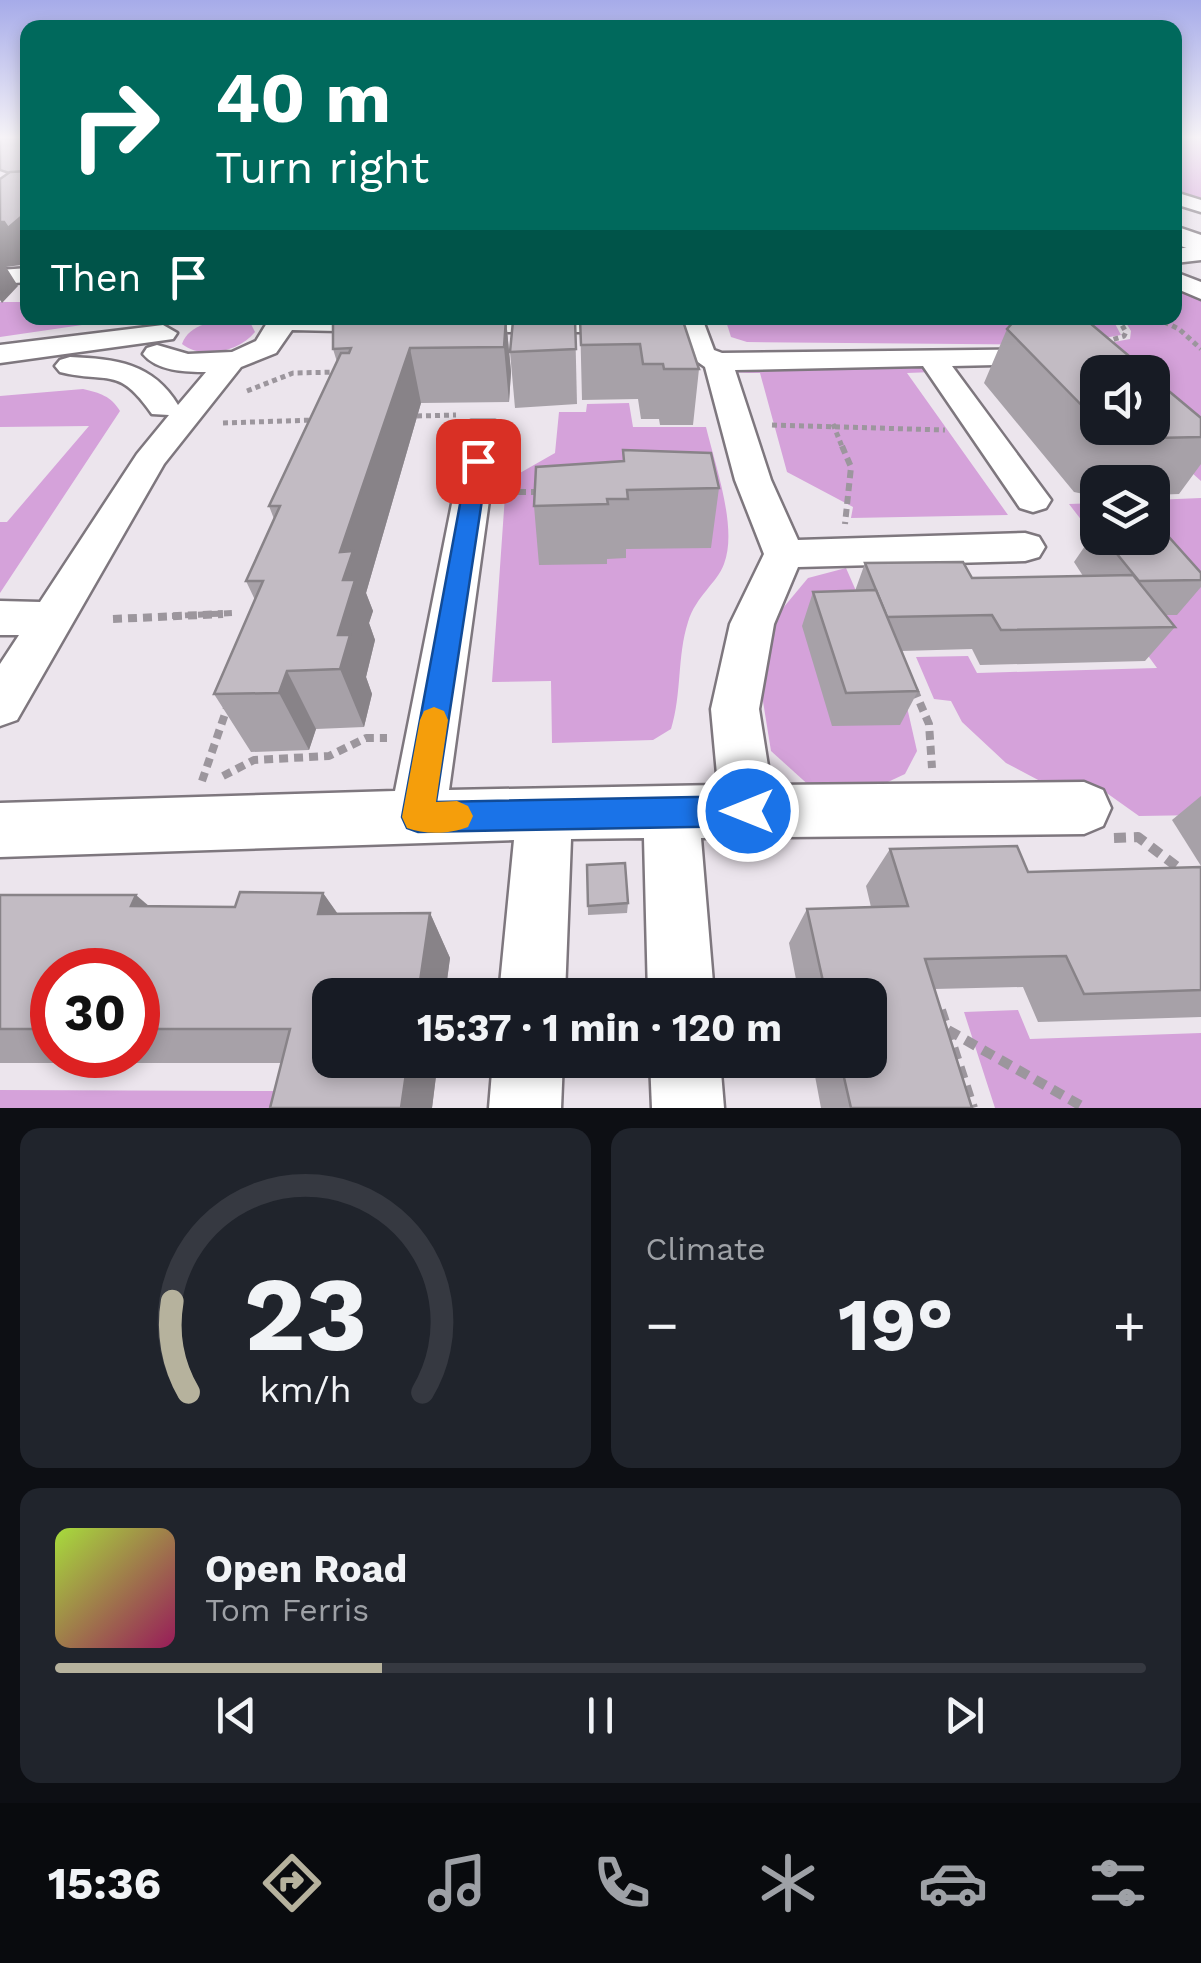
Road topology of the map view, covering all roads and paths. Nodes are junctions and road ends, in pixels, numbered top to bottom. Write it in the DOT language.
graph roads {
  1 [pos="184,325"];
  2 [pos="1122,325"];
  3 [pos="1171,325"];
  4 [pos="274,328"];
  5 [pos="694,343"];
  6 [pos="1097,343"];
  7 [pos="1201,349"];
  8 [pos="166,350"];
  9 [pos="0,354"];
  10 [pos="1047,355"];
  11 [pos="932,358"];
  12 [pos="231,360"];
  13 [pos="336,362"];
  14 [pos="70,366"];
  15 [pos="333,372"];
  16 [pos="349,372"];
  17 [pos="0,376"];
  18 [pos="335,388"];
  19 [pos="241,394"];
  20 [pos="164,408"];
  21 [pos="324,420"];
  22 [pos="223,423"];
  23 [pos="834,424"];
  24 [pos="737,425"];
  25 [pos="483,428"];
  26 [pos="985,432"];
  27 [pos="150,460"];
  28 [pos="548,492"];
  29 [pos="472,493"];
  30 [pos="1033,500"];
  31 [pos="1025,547"];
  32 [pos="842,552"];
  33 [pos="784,554"];
  34 [pos="234,613"];
  35 [pos="0,618"];
  36 [pos="56,618"];
  37 [pos="113,620"];
  38 [pos="906,669"];
  39 [pos="231,696"];
  40 [pos="0,705"];
  41 [pos="402,738"];
  42 [pos="1084,808"];
  43 [pos="872,810"];
  44 [pos="671,811"];
  45 [pos="748,811"];
  46 [pos="544,814"];
  47 [pos="418,817"];
  48 [pos="0,830"];
  49 [pos="533,978"];
  50 [pos="680,978"];
  51 [pos="938,1003"];
  52 [pos="948,1030"];
  53 [pos="527,1078"];
  54 [pos="686,1078"];
  55 [pos="525,1108"];
  56 [pos="688,1108"];
  57 [pos="974,1108"];
  58 [pos="1085,1108"];
  1 -- 8 [label="street"];
  2 -- 6 [label="path"];
  3 -- 7 [label="path"];
  4 -- 5 [label="street"];
  4 -- 12 [label="street"];
  5 -- 11 [label="street"];
  5 -- 24 [label="street"];
  8 -- 9 [label="street"];
  8 -- 12 [label="street"];
  8 -- 14 [label="street"];
  8 -- 20 [label="street"];
  10 -- 11 [label="street"];
  11 -- 26 [label="street"];
  12 -- 27 [label="street"];
  13 -- 15 [label="path"];
  14 -- 17 [label="street"];
  14 -- 20 [label="street"];
  15 -- 16 [label="path"];
  15 -- 18 [label="path"];
  15 -- 19 [label="path"];
  20 -- 27 [label="street"];
  21 -- 22 [label="path"];
  23 -- 24 [label="path"];
  23 -- 26 [label="path"];
  23 -- 32 [label="path"];
  24 -- 33 [label="street"];
  25 -- 29 [label="street"];
  26 -- 30 [label="street"];
  27 -- 36 [label="street"];
  28 -- 29 [label="path"];
  29 -- 47 [label="street"];
  31 -- 32 [label="street"];
  32 -- 33 [label="street"];
  33 -- 45 [label="street"];
  34 -- 37 [label="path"];
  35 -- 36 [label="street"];
  36 -- 40 [label="street"];
  38 -- 43 [label="path"];
  39 -- 41 [label="path"];
  42 -- 43 [label="street"];
  43 -- 45 [label="street"];
  44 -- 45 [label="street"];
  44 -- 46 [label="street"];
  44 -- 50 [label="street"];
  46 -- 47 [label="street"];
  46 -- 49 [label="street"];
  47 -- 48 [label="street"];
  51 -- 52 [label="path"];
  52 -- 57 [label="path"];
  52 -- 58 [label="path"];
  53 -- 55 [label="street"];
  54 -- 56 [label="street"];
}
